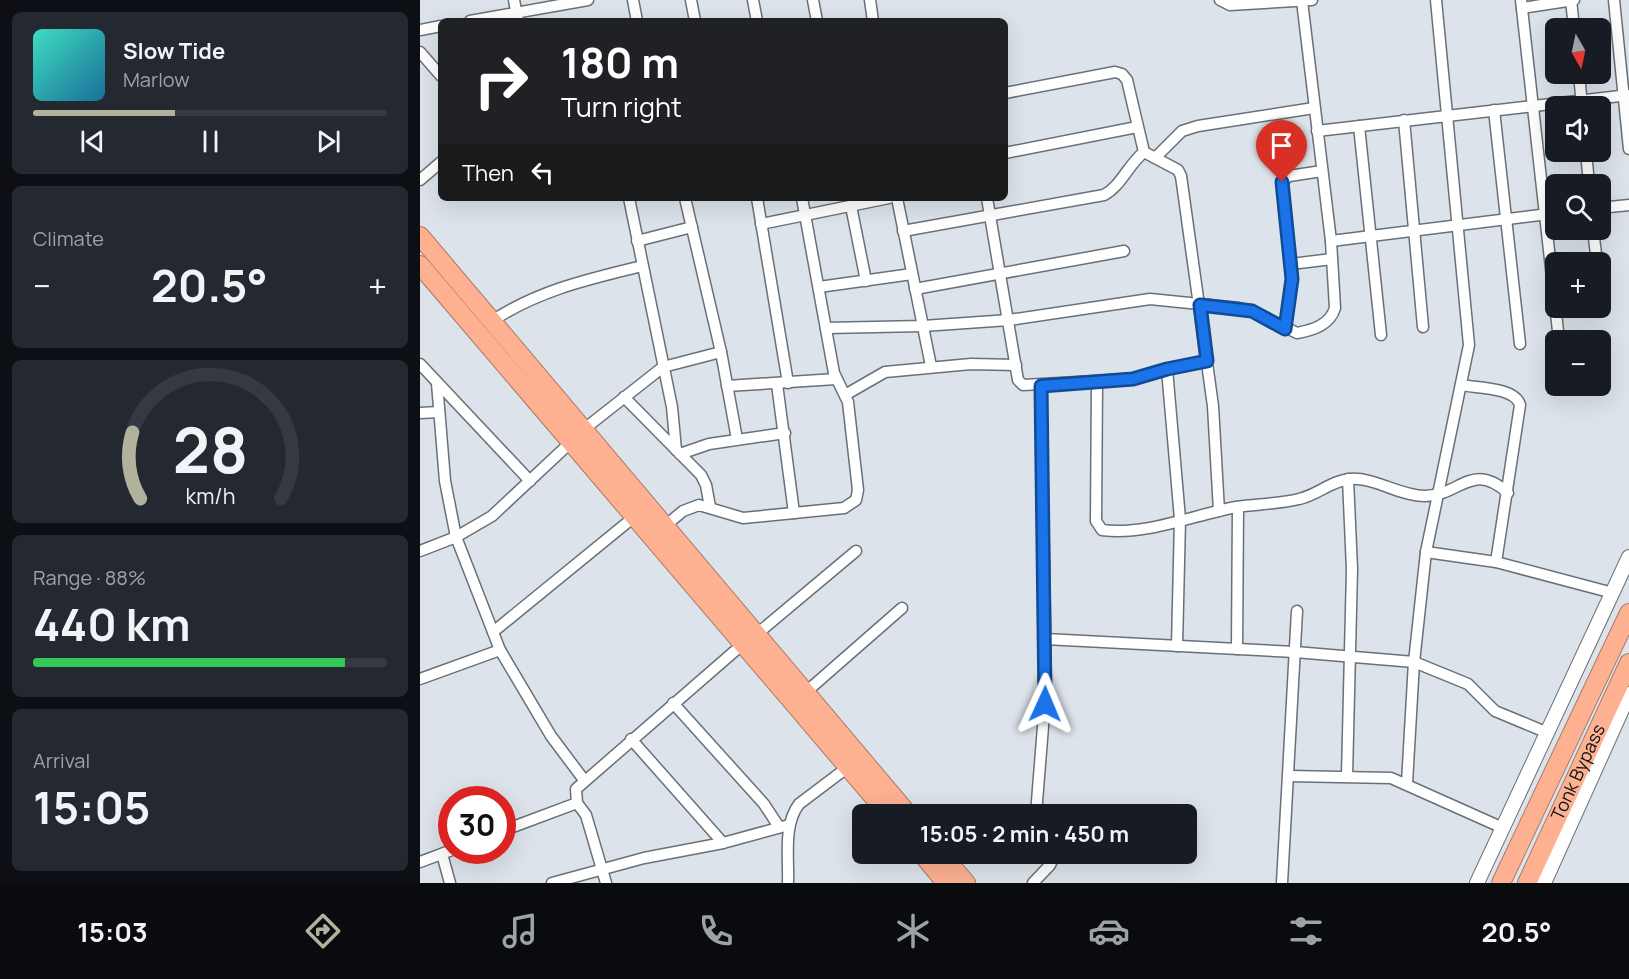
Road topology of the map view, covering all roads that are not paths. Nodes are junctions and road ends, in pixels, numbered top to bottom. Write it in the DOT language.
graph roads {
  1 [pos="514,0"];
  2 [pos="588,0"];
  3 [pos="633,0"];
  4 [pos="691,0"];
  5 [pos="753,0"];
  6 [pos="813,0"];
  7 [pos="870,0"];
  8 [pos="1220,0"];
  9 [pos="1307,0"];
  10 [pos="1436,0"];
  11 [pos="1572,0"];
  12 [pos="1614,0"];
  13 [pos="1278,1"];
  14 [pos="1521,4"];
  15 [pos="517,17"];
  16 [pos="636,18"];
  17 [pos="694,18"];
  18 [pos="756,18"];
  19 [pos="816,18"];
  20 [pos="873,18"];
  21 [pos="1573,18"];
  22 [pos="438,27"];
  23 [pos="420,30"];
  24 [pos="420,52"];
  25 [pos="438,73"];
  26 [pos="1008,92"];
  27 [pos="1626,95"];
  28 [pos="1611,98"];
  29 [pos="1533,105"];
  30 [pos="1545,105"];
  31 [pos="1314,108"];
  32 [pos="1494,110"];
  33 [pos="1448,115"];
  34 [pos="1404,120"];
  35 [pos="1359,126"];
  36 [pos="1137,127"];
  37 [pos="1317,131"];
  38 [pos="1629,149"];
  39 [pos="1008,152"];
  40 [pos="1144,152"];
  41 [pos="1155,158"];
  42 [pos="438,165"];
  43 [pos="1322,171"];
  44 [pos="420,180"];
  45 [pos="1545,182"];
  46 [pos="630,201"];
  47 [pos="686,201"];
  48 [pos="757,201"];
  49 [pos="803,201"];
  50 [pos="875,201"];
  51 [pos="898,201"];
  52 [pos="988,201"];
  53 [pos="1629,205"];
  54 [pos="851,206"];
  55 [pos="1611,207"];
  56 [pos="1545,215"];
  57 [pos="806,216"];
  58 [pos="990,216"];
  59 [pos="1506,219"];
  60 [pos="761,224"];
  61 [pos="1460,225"];
  62 [pos="692,227"];
  63 [pos="903,231"];
  64 [pos="1413,231"];
  65 [pos="1371,236"];
  66 [pos="420,237"];
  67 [pos="1552,240"];
  68 [pos="638,241"];
  69 [pos="1331,242"];
  70 [pos="1124,251"];
  71 [pos="1332,259"];
  72 [pos="1291,264"];
  73 [pos="642,266"];
  74 [pos="1001,272"];
  75 [pos="423,274"];
  76 [pos="912,274"];
  77 [pos="866,280"];
  78 [pos="819,287"];
  79 [pos="915,289"];
  80 [pos="1200,305"];
  81 [pos="1009,320"];
  82 [pos="492,321"];
  83 [pos="923,326"];
  84 [pos="1424,327"];
  85 [pos="826,328"];
  86 [pos="1285,329"];
  87 [pos="1558,330"];
  88 [pos="1381,335"];
  89 [pos="1520,344"];
  90 [pos="721,352"];
  91 [pos="1207,361"];
  92 [pos="420,364"];
  93 [pos="1016,365"];
  94 [pos="931,366"];
  95 [pos="663,368"];
  96 [pos="1167,369"];
  97 [pos="836,380"];
  98 [pos="1096,381"];
  99 [pos="437,383"];
  100 [pos="783,383"];
  101 [pos="1461,385"];
  102 [pos="728,386"];
  103 [pos="1041,386"];
  104 [pos="845,395"];
  105 [pos="624,397"];
  106 [pos="439,412"];
  107 [pos="420,414"];
  108 [pos="785,433"];
  109 [pos="577,436"];
  110 [pos="737,439"];
  111 [pos="678,452"];
  112 [pos="1348,479"];
  113 [pos="530,481"];
  114 [pos="1437,493"];
  115 [pos="1508,493"];
  116 [pos="710,507"];
  117 [pos="1238,507"];
  118 [pos="1219,511"];
  119 [pos="794,513"];
  120 [pos="634,518"];
  121 [pos="1180,519"];
  122 [pos="665,526"];
  123 [pos="456,537"];
  124 [pos="420,551"];
  125 [pos="856,551"];
  126 [pos="1426,552"];
  127 [pos="1629,557"];
  128 [pos="1496,562"];
  129 [pos="1612,593"];
  130 [pos="902,608"];
  131 [pos="1298,611"];
  132 [pos="1629,613"];
  133 [pos="493,632"];
  134 [pos="751,638"];
  135 [pos="1045,639"];
  136 [pos="1177,646"];
  137 [pos="1237,649"];
  138 [pos="500,650"];
  139 [pos="1295,652"];
  140 [pos="1349,656"];
  141 [pos="1413,662"];
  142 [pos="1629,663"];
  143 [pos="420,679"];
  144 [pos="806,692"];
  145 [pos="1629,694"];
  146 [pos="673,703"];
  147 [pos="1548,733"];
  148 [pos="631,739"];
  149 [pos="848,767"];
  150 [pos="1289,776"];
  151 [pos="1347,776"];
  152 [pos="584,780"];
  153 [pos="1407,783"];
  154 [pos="577,803"];
  155 [pos="879,804"];
  156 [pos="900,804"];
  157 [pos="1037,804"];
  158 [pos="516,826"];
  159 [pos="784,826"];
  160 [pos="1503,828"];
  161 [pos="723,843"];
  162 [pos="438,855"];
  163 [pos="420,862"];
  164 [pos="448,864"];
  165 [pos="930,864"];
  166 [pos="950,864"];
  167 [pos="1050,864"];
  168 [pos="601,868"];
  169 [pos="450,883"];
  170 [pos="552,883"];
  171 [pos="606,883"];
  172 [pos="788,883"];
  173 [pos="946,883"];
  174 [pos="966,883"];
  175 [pos="1033,883"];
  176 [pos="1282,883"];
  177 [pos="1477,883"];
  178 [pos="1501,883"];
  179 [pos="1527,883"];
  180 [pos="1544,883"];
  1 -- 15 [label="street"];
  2 -- 15 [label="street"];
  3 -- 16 [label="street"];
  4 -- 17 [label="street"];
  5 -- 18 [label="street"];
  6 -- 19 [label="street"];
  7 -- 20 [label="street"];
  8 -- 13 [label="street"];
  9 -- 13 [label="street"];
  9 -- 31 [label="street"];
  10 -- 33 [label="street"];
  11 -- 14 [label="street"];
  11 -- 21 [label="street"];
  12 -- 27 [label="street"];
  14 -- 29 [label="street"];
  22 -- 23 [label="street"];
  24 -- 25 [label="street"];
  26 -- 36 [label="street"];
  27 -- 28 [label="street"];
  27 -- 38 [label="street"];
  29 -- 30 [label="street"];
  29 -- 32 [label="street"];
  29 -- 45 [label="street"];
  31 -- 37 [label="street"];
  31 -- 41 [label="street"];
  32 -- 33 [label="street"];
  32 -- 59 [label="street"];
  33 -- 34 [label="street"];
  33 -- 61 [label="street"];
  34 -- 35 [label="street"];
  34 -- 64 [label="street"];
  35 -- 37 [label="street"];
  35 -- 65 [label="street"];
  36 -- 39 [label="street"];
  36 -- 40 [label="street"];
  37 -- 43 [label="street"];
  40 -- 41 [label="street"];
  40 -- 58 [label="street"];
  41 -- 80 [label="street"];
  42 -- 44 [label="street"];
  43 -- 69 [label="street"];
  43 -- 72 [label="street"];
  46 -- 68 [label="street"];
  47 -- 62 [label="street"];
  48 -- 60 [label="street"];
  49 -- 57 [label="street"];
  50 -- 54 [label="street"];
  51 -- 63 [label="street"];
  52 -- 58 [label="street"];
  53 -- 55 [label="street"];
  54 -- 57 [label="street"];
  54 -- 77 [label="street"];
  56 -- 59 [label="street"];
  57 -- 60 [label="street"];
  57 -- 78 [label="street"];
  58 -- 63 [label="street"];
  58 -- 74 [label="street"];
  59 -- 61 [label="street"];
  59 -- 89 [label="street"];
  60 -- 100 [label="street"];
  61 -- 64 [label="street"];
  61 -- 101 [label="street"];
  62 -- 68 [label="street"];
  62 -- 90 [label="street"];
  63 -- 76 [label="street"];
  64 -- 65 [label="street"];
  64 -- 84 [label="street"];
  65 -- 69 [label="street"];
  65 -- 88 [label="street"];
  66 -- 82 [label="highway"];
  67 -- 87 [label="street"];
  68 -- 73 [label="street"];
  69 -- 71 [label="street"];
  70 -- 74 [label="street"];
  71 -- 72 [label="street"];
  71 -- 86 [label="street"];
  72 -- 86 [label="street"];
  73 -- 82 [label="street"];
  73 -- 95 [label="street"];
  74 -- 79 [label="street"];
  74 -- 81 [label="street"];
  75 -- 109 [label="highway"];
  76 -- 77 [label="street"];
  76 -- 79 [label="street"];
  77 -- 78 [label="street"];
  78 -- 85 [label="street"];
  79 -- 83 [label="street"];
  80 -- 81 [label="street"];
  80 -- 86 [label="street"];
  80 -- 91 [label="street"];
  81 -- 83 [label="street"];
  81 -- 93 [label="street"];
  82 -- 109 [label="highway"];
  83 -- 85 [label="street"];
  83 -- 94 [label="street"];
  85 -- 97 [label="street"];
  90 -- 95 [label="street"];
  90 -- 102 [label="street"];
  91 -- 96 [label="street"];
  91 -- 118 [label="street"];
  92 -- 99 [label="street"];
  93 -- 94 [label="street"];
  93 -- 103 [label="street"];
  94 -- 104 [label="street"];
  95 -- 105 [label="street"];
  95 -- 111 [label="street"];
  96 -- 98 [label="street"];
  96 -- 121 [label="street"];
  97 -- 100 [label="street"];
  97 -- 104 [label="street"];
  98 -- 103 [label="street"];
  98 -- 121 [label="street"];
  99 -- 106 [label="street"];
  99 -- 113 [label="street"];
  100 -- 102 [label="street"];
  100 -- 108 [label="street"];
  101 -- 114 [label="street"];
  101 -- 115 [label="street"];
  102 -- 110 [label="street"];
  103 -- 135 [label="street"];
  104 -- 119 [label="street"];
  105 -- 109 [label="street"];
  105 -- 111 [label="street"];
  106 -- 107 [label="street"];
  106 -- 123 [label="street"];
  108 -- 110 [label="street"];
  108 -- 119 [label="street"];
  109 -- 113 [label="street"];
  109 -- 120 [label="highway"];
  109 -- 122 [label="highway"];
  110 -- 111 [label="street"];
  111 -- 116 [label="street"];
  112 -- 114 [label="street"];
  112 -- 117 [label="street"];
  112 -- 140 [label="street"];
  113 -- 123 [label="street"];
  114 -- 115 [label="street"];
  114 -- 126 [label="street"];
  115 -- 128 [label="street"];
  116 -- 119 [label="street"];
  116 -- 122 [label="street"];
  117 -- 118 [label="street"];
  117 -- 137 [label="street"];
  118 -- 121 [label="street"];
  120 -- 133 [label="street"];
  120 -- 134 [label="highway"];
  121 -- 136 [label="street"];
  122 -- 134 [label="highway"];
  123 -- 124 [label="street"];
  123 -- 133 [label="street"];
  125 -- 134 [label="street"];
  126 -- 128 [label="street"];
  126 -- 141 [label="street"];
  127 -- 129 [label="street"];
  128 -- 129 [label="street"];
  129 -- 147 [label="street"];
  130 -- 144 [label="street"];
  131 -- 139 [label="street"];
  132 -- 178 [label="highway"];
  133 -- 138 [label="street"];
  134 -- 144 [label="highway"];
  134 -- 146 [label="street"];
  134 -- 149 [label="highway"];
  135 -- 136 [label="street"];
  135 -- 157 [label="street"];
  136 -- 137 [label="street"];
  137 -- 139 [label="street"];
  138 -- 143 [label="street"];
  138 -- 152 [label="street"];
  139 -- 140 [label="street"];
  139 -- 150 [label="street"];
  140 -- 141 [label="street"];
  140 -- 151 [label="street"];
  141 -- 147 [label="street"];
  141 -- 153 [label="street"];
  142 -- 179 [label="highway, Tonk Bypass"];
  144 -- 156 [label="highway"];
  145 -- 180 [label="street"];
  146 -- 148 [label="street"];
  146 -- 159 [label="street"];
  147 -- 160 [label="street"];
  148 -- 152 [label="street"];
  148 -- 161 [label="street"];
  149 -- 155 [label="highway"];
  149 -- 159 [label="street"];
  150 -- 151 [label="street"];
  150 -- 176 [label="street"];
  151 -- 153 [label="street"];
  152 -- 154 [label="street"];
  153 -- 160 [label="street"];
  154 -- 158 [label="street"];
  154 -- 168 [label="street"];
  159 -- 161 [label="street"];
  159 -- 172 [label="street"];
  160 -- 177 [label="street"];
  161 -- 168 [label="street"];
  162 -- 163 [label="street"];
  164 -- 169 [label="street"];
  165 -- 173 [label="highway"];
  166 -- 174 [label="highway"];
  167 -- 175 [label="street"];
  168 -- 170 [label="street"];
  168 -- 171 [label="street"];
}
